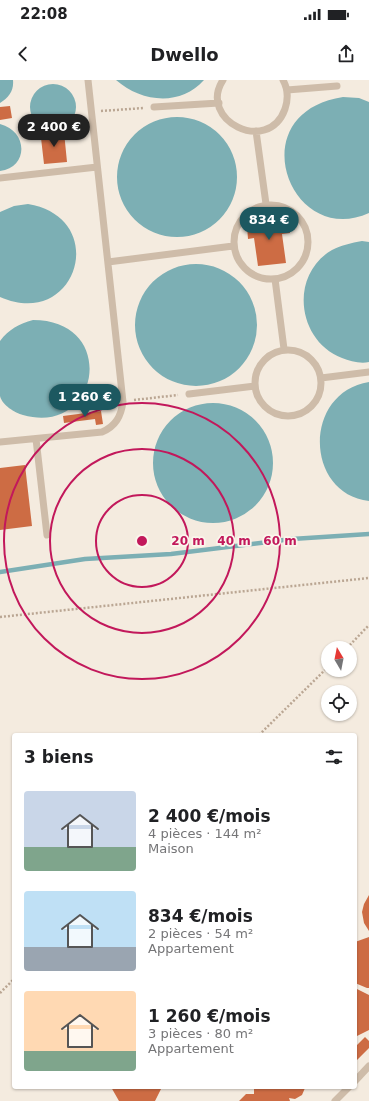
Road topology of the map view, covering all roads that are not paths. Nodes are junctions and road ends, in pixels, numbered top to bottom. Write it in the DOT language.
graph roads {
  1 [pos="88,80"];
  2 [pos="223,80"];
  3 [pos="283,80"];
  4 [pos="336,86"];
  5 [pos="287,90"];
  6 [pos="219,103"];
  7 [pos="154,107"];
  8 [pos="256,132"];
  9 [pos="97,167"];
  10 [pos="0,178"];
  11 [pos="266,204"];
  12 [pos="233,246"];
  13 [pos="108,262"];
  14 [pos="276,279"];
  15 [pos="284,349"];
  16 [pos="369,372"];
  17 [pos="321,378"];
  18 [pos="255,386"];
  19 [pos="189,394"];
  20 [pos="36,439"];
  21 [pos="0,442"];
  22 [pos="47,535"];
  23 [pos="369,1066"];
  24 [pos="357,1079"];
  25 [pos="347,1089"];
  26 [pos="335,1101"];
  1 -- 9 [label="lane"];
  2 -- 6 [label="lane"];
  3 -- 5 [label="lane"];
  4 -- 5 [label="lane"];
  5 -- 8 [label="lane"];
  6 -- 7 [label="lane"];
  6 -- 8 [label="lane"];
  8 -- 11 [label="lane"];
  9 -- 10 [label="lane"];
  9 -- 13 [label="lane"];
  11 -- 12 [label="lane"];
  11 -- 14 [label="lane"];
  12 -- 13 [label="lane"];
  12 -- 14 [label="lane"];
  13 -- 20 [label="lane"];
  14 -- 15 [label="lane"];
  15 -- 17 [label="lane"];
  15 -- 18 [label="lane"];
  16 -- 17 [label="lane"];
  17 -- 18 [label="lane"];
  18 -- 19 [label="lane"];
  20 -- 21 [label="lane"];
  20 -- 22 [label="lane"];
  23 -- 24 [label="lane"];
  25 -- 26 [label="lane"];
}
